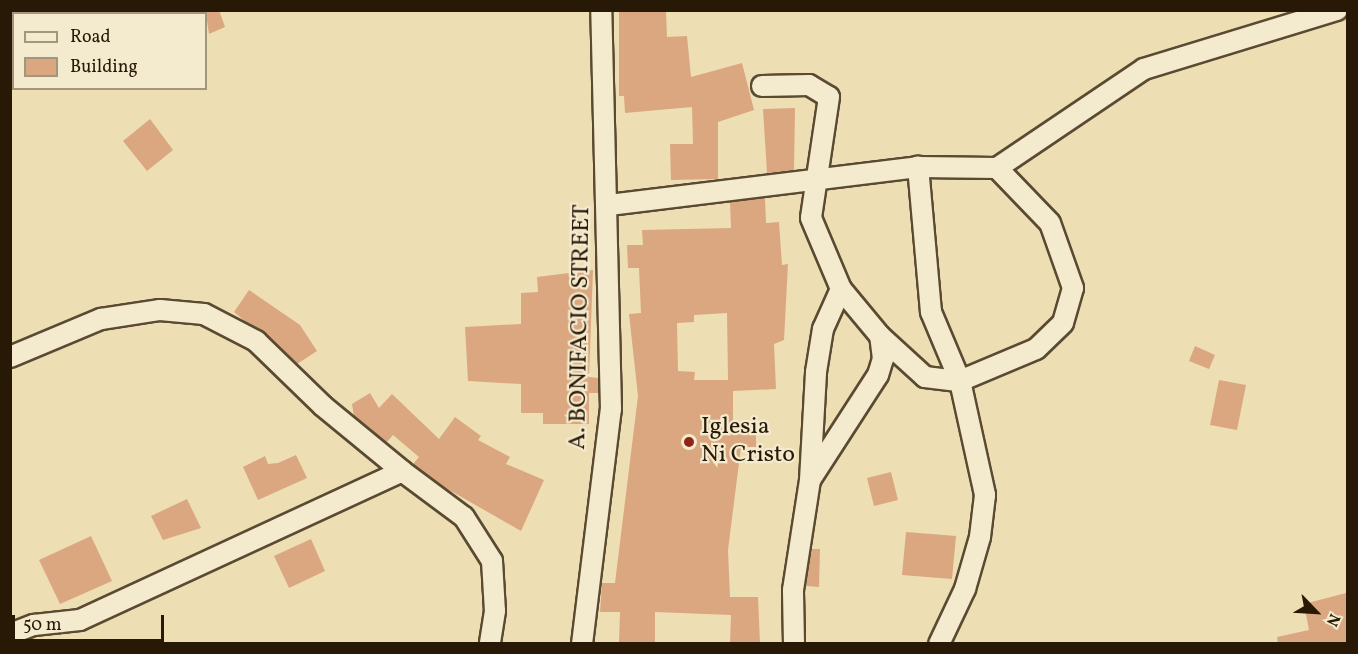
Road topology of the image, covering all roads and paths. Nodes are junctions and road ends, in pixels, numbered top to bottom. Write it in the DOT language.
graph roads {
  1 [pos="601,10"];
  2 [pos="1337,10"];
  3 [pos="762,86"];
  4 [pos="918,167"];
  5 [pos="997,168"];
  6 [pos="816,178"];
  7 [pos="609,205"];
  8 [pos="841,289"];
  9 [pos="880,336"];
  10 [pos="10,357"];
  11 [pos="960,381"];
  12 [pos="402,471"];
  13 [pos="810,480"];
  14 [pos="10,634"];
  15 [pos="490,644"];
  16 [pos="582,644"];
  17 [pos="794,644"];
  18 [pos="939,644"];
  1 -- 7 [label="street, A. BONIFACIO STREET"];
  2 -- 5 [label="street"];
  3 -- 6 [label="street"];
  4 -- 5 [label="street"];
  4 -- 6 [label="street"];
  4 -- 11 [label="street"];
  5 -- 11 [label="street"];
  6 -- 7 [label="street"];
  6 -- 8 [label="street"];
  7 -- 16 [label="street, A. BONIFACIO STREET"];
  8 -- 9 [label="street"];
  8 -- 13 [label="street"];
  9 -- 11 [label="street"];
  9 -- 13 [label="street"];
  10 -- 12 [label="street"];
  11 -- 18 [label="street"];
  12 -- 14 [label="street"];
  12 -- 15 [label="street"];
  13 -- 17 [label="street"];
}
